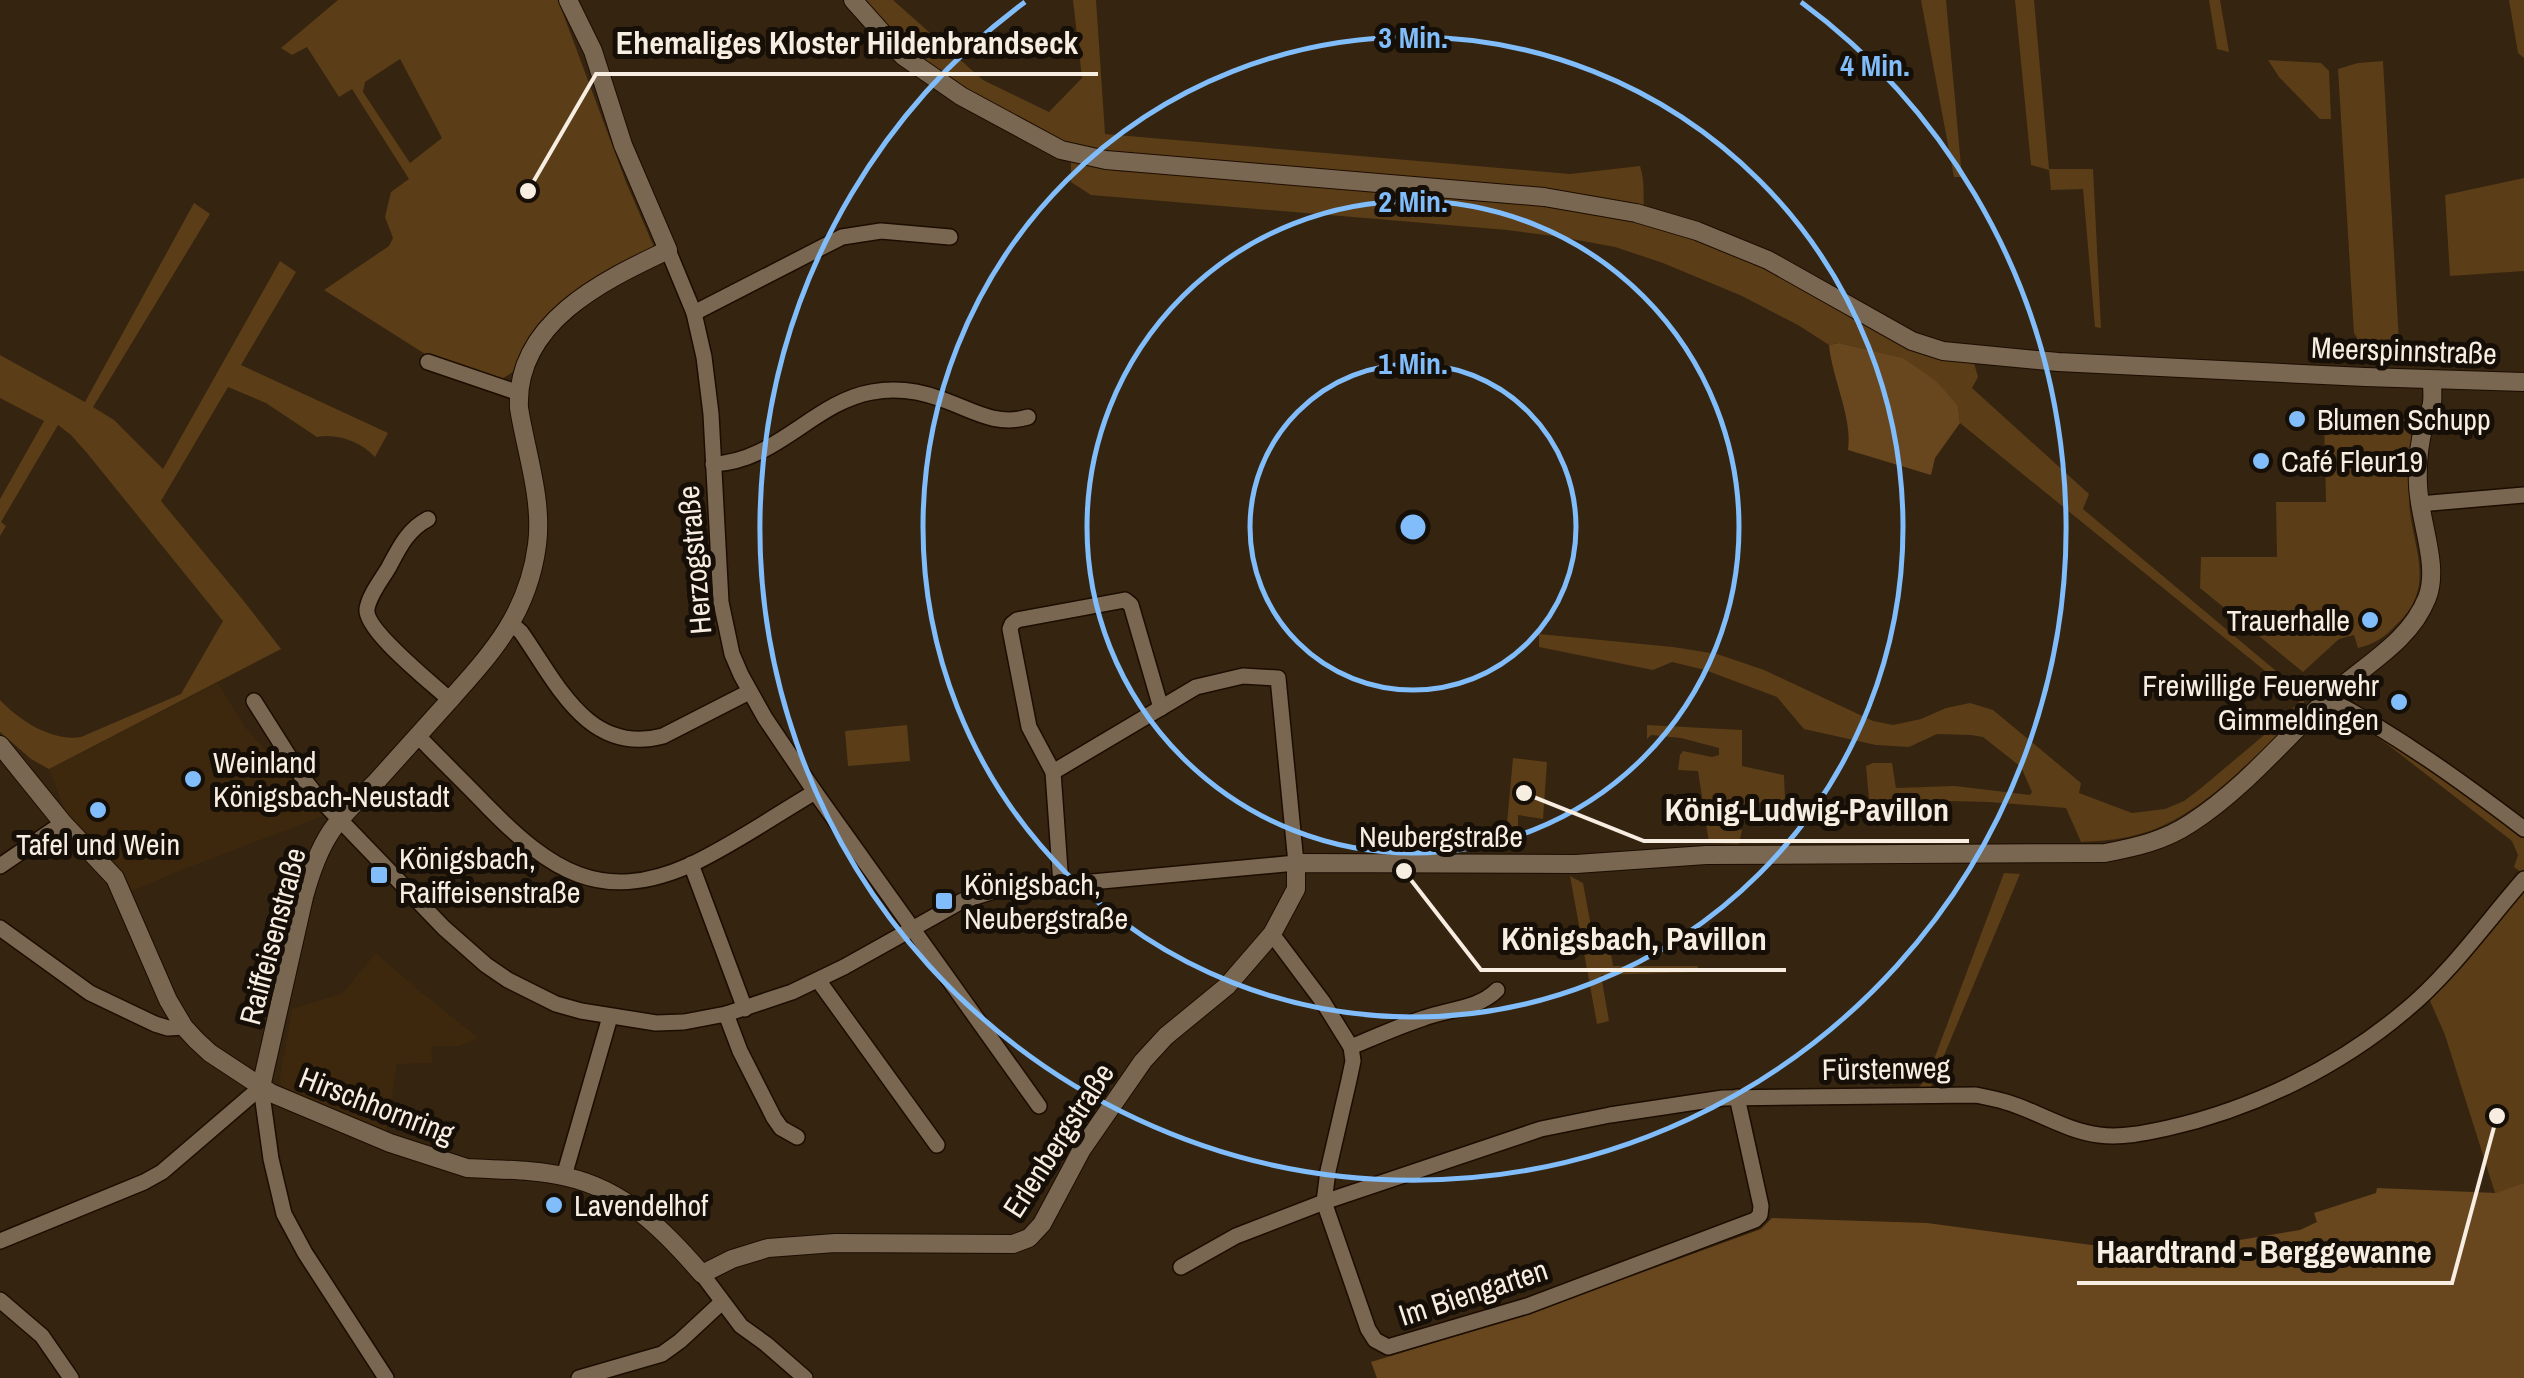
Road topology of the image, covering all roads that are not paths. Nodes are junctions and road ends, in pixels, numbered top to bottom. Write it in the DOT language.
graph roads {
  1 [pos="568,0"];
  2 [pos="853,0"];
  3 [pos="950,237"];
  4 [pos="668,250"];
  5 [pos="694,313"];
  6 [pos="428,362"];
  7 [pos="2432,380"];
  8 [pos="2524,382"];
  9 [pos="519,394"];
  10 [pos="1028,417"];
  11 [pos="713,464"];
  12 [pos="2524,494"];
  13 [pos="2420,504"];
  14 [pos="428,519"];
  15 [pos="512,624"];
  16 [pos="749,692"];
  17 [pos="2327,698"];
  18 [pos="450,700"];
  19 [pos="254,701"];
  20 [pos="1161,708"];
  21 [pos="418,736"];
  22 [pos="0,745"];
  23 [pos="1054,772"];
  24 [pos="815,792"];
  25 [pos="339,821"];
  26 [pos="63,823"];
  27 [pos="2524,829"];
  28 [pos="1296,863"];
  29 [pos="691,864"];
  30 [pos="0,866"];
  31 [pos="2524,879"];
  32 [pos="1061,885"];
  33 [pos="0,928"];
  34 [pos="912,929"];
  35 [pos="1272,934"];
  36 [pos="818,980"];
  37 [pos="1497,990"];
  38 [pos="745,1009"];
  39 [pos="726,1014"];
  40 [pos="610,1017"];
  41 [pos="184,1027"];
  42 [pos="1351,1048"];
  43 [pos="262,1087"];
  44 [pos="1737,1097"];
  45 [pos="1038,1106"];
  46 [pos="797,1137"];
  47 [pos="936,1145"];
  48 [pos="564,1176"];
  49 [pos="1324,1202"];
  50 [pos="0,1240"];
  51 [pos="1181,1266"];
  52 [pos="702,1274"];
  53 [pos="0,1300"];
  54 [pos="722,1302"];
  55 [pos="71,1378"];
  56 [pos="386,1378"];
  57 [pos="579,1378"];
  58 [pos="805,1378"];
  1 -- 4 [label="street, Herzogstraße"];
  2 -- 7 [label="street, Meerspinnstraße"];
  3 -- 5 [label="street"];
  4 -- 5 [label="street, Herzogstraße"];
  4 -- 9 [label="street"];
  5 -- 11 [label="street, Herzogstraße"];
  6 -- 9 [label="street"];
  7 -- 8 [label="street, Meerspinnstraße"];
  7 -- 13 [label="street, Neubergstraße"];
  9 -- 15 [label="street, Raiffeisenstraße"];
  10 -- 11 [label="street"];
  11 -- 16 [label="street, Herzogstraße"];
  12 -- 13 [label="street"];
  13 -- 17 [label="street, Neubergstraße"];
  14 -- 18 [label="street"];
  15 -- 16 [label="street"];
  15 -- 18 [label="street, Raiffeisenstraße"];
  16 -- 24 [label="street, Herzogstraße"];
  17 -- 27 [label="street"];
  17 -- 28 [label="street, Neubergstraße"];
  18 -- 21 [label="street, Raiffeisenstraße"];
  19 -- 25 [label="street, Neubergstraße"];
  20 -- 23 [label="street"];
  20 -- 23 [label="street"];
  20 -- 28 [label="street"];
  21 -- 25 [label="street, Raiffeisenstraße"];
  21 -- 29 [label="street"];
  22 -- 26 [label="street"];
  23 -- 32 [label="street"];
  24 -- 29 [label="street"];
  24 -- 34 [label="street, Herzogstraße"];
  25 -- 40 [label="street, Neubergstraße"];
  25 -- 43 [label="street, Raiffeisenstraße"];
  26 -- 30 [label="street"];
  26 -- 41 [label="street"];
  28 -- 32 [label="street, Neubergstraße"];
  28 -- 35 [label="street, Erlenbergstraße"];
  29 -- 38 [label="street"];
  31 -- 44 [label="street, Fürstenweg"];
  32 -- 34 [label="street, Neubergstraße"];
  33 -- 41 [label="street"];
  34 -- 36 [label="street, Neubergstraße"];
  34 -- 45 [label="street, Herzogstraße"];
  35 -- 42 [label="street"];
  35 -- 52 [label="street, Erlenbergstraße"];
  36 -- 38 [label="street, Neubergstraße"];
  36 -- 47 [label="street"];
  37 -- 42 [label="street"];
  38 -- 39 [label="street, Neubergstraße"];
  39 -- 40 [label="street, Neubergstraße"];
  39 -- 46 [label="street"];
  40 -- 48 [label="street"];
  41 -- 43 [label="street"];
  42 -- 49 [label="street, Im Biengarten"];
  43 -- 48 [label="street, Hirschhornring"];
  43 -- 50 [label="street"];
  43 -- 56 [label="street, Hirschhornring"];
  44 -- 49 [label="street, Fürstenweg"];
  44 -- 49 [label="street, Im Biengarten"];
  48 -- 52 [label="street, Hirschhornring"];
  49 -- 51 [label="street, Fürstenweg"];
  52 -- 54 [label="street"];
  53 -- 55 [label="street"];
  54 -- 57 [label="street"];
  54 -- 58 [label="street"];
}
